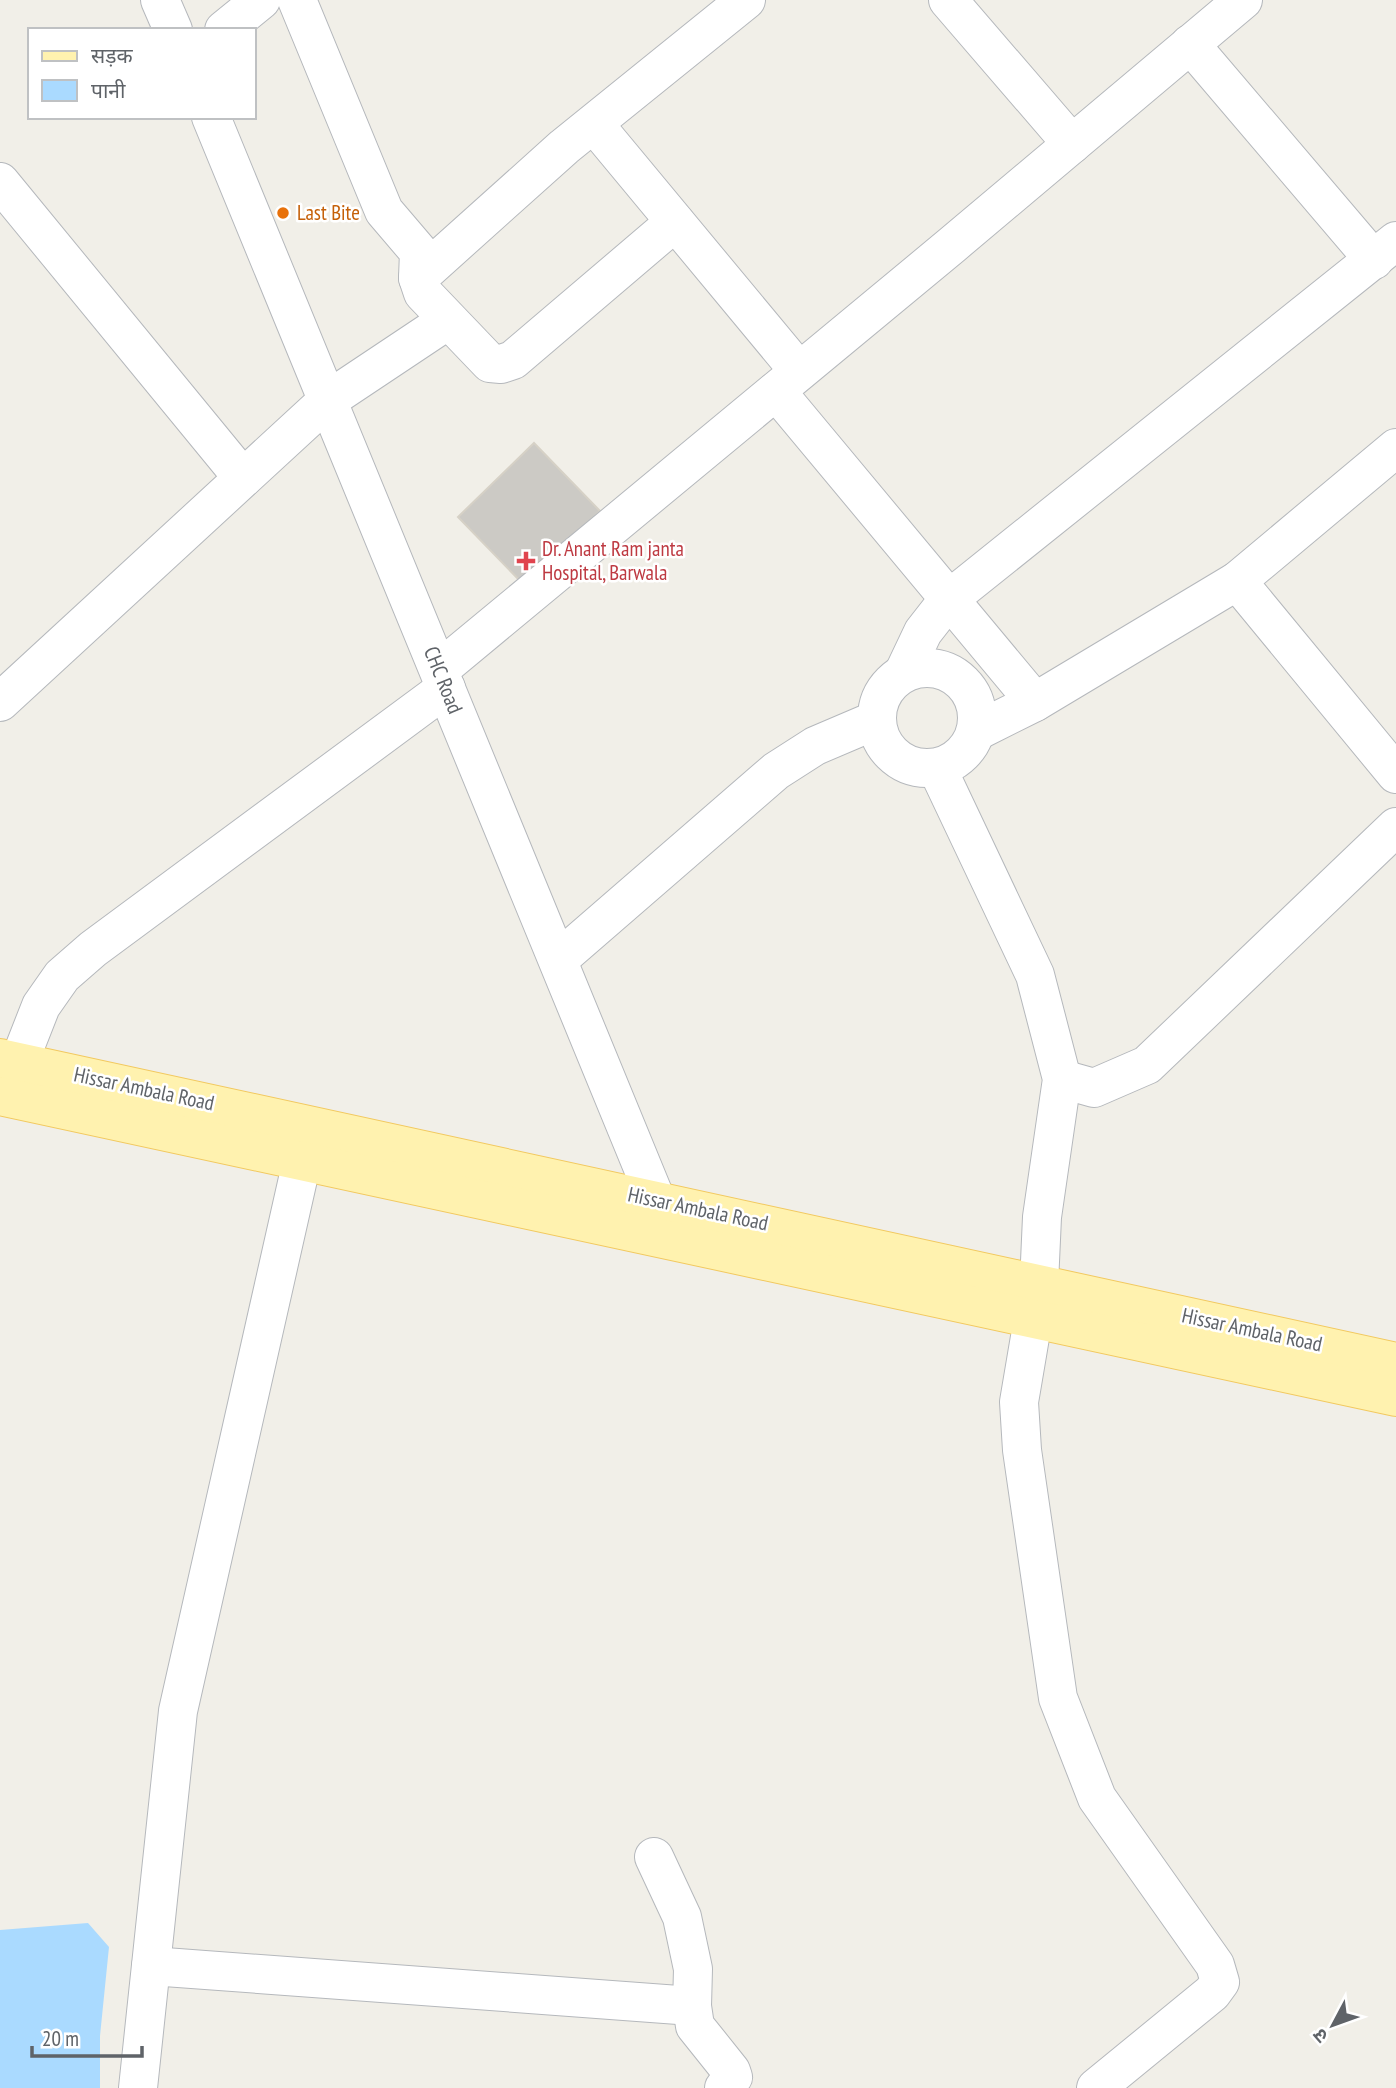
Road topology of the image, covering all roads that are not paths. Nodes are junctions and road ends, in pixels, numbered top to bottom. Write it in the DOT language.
graph roads {
  1 [pos="160,0"];
  2 [pos="261,0"];
  3 [pos="297,0"];
  4 [pos="746,0"];
  5 [pos="948,0"];
  6 [pos="1243,0"];
  7 [pos="172,28"];
  8 [pos="226,28"];
  9 [pos="1190,44"];
  10 [pos="212,119"];
  11 [pos="594,124"];
  12 [pos="1072,144"];
  13 [pos="0,182"];
  14 [pos="675,222"];
  15 [pos="1385,251"];
  16 [pos="418,278"];
  17 [pos="448,320"];
  18 [pos="788,381"];
  19 [pos="328,400"];
  20 [pos="1396,448"];
  21 [pos="243,478"];
  22 [pos="1237,582"];
  23 [pos="948,600"];
  24 [pos="904,673"];
  25 [pos="442,679"];
  26 [pos="0,702"];
  27 [pos="1035,702"];
  28 [pos="876,720"];
  29 [pos="977,730"];
  30 [pos="937,768"];
  31 [pos="1396,774"];
  32 [pos="1396,827"];
  33 [pos="558,960"];
  34 [pos="9,1060"];
  35 [pos="1062,1079"];
  36 [pos="0,1096"];
  37 [pos="302,1161"];
  38 [pos="657,1200"];
  39 [pos="674,1242"];
  40 [pos="1036,1301"];
  41 [pos="1396,1362"];
  42 [pos="1396,1397"];
  43 [pos="654,1857"];
  44 [pos="151,1966"];
  45 [pos="692,2006"];
  46 [pos="138,2088"];
  47 [pos="724,2088"];
  48 [pos="1096,2088"];
  1 -- 7 [label="street"];
  2 -- 8 [label="street"];
  3 -- 16 [label="street"];
  4 -- 11 [label="street"];
  5 -- 12 [label="street"];
  6 -- 9 [label="street"];
  9 -- 12 [label="street"];
  9 -- 15 [label="street"];
  10 -- 19 [label="street, CHC Road"];
  11 -- 14 [label="street"];
  11 -- 16 [label="street"];
  12 -- 18 [label="street"];
  13 -- 21 [label="street"];
  14 -- 17 [label="street"];
  14 -- 18 [label="street"];
  15 -- 23 [label="street"];
  16 -- 17 [label="street"];
  17 -- 19 [label="street"];
  18 -- 23 [label="street"];
  18 -- 25 [label="street"];
  19 -- 21 [label="street"];
  19 -- 25 [label="street, CHC Road"];
  20 -- 22 [label="street"];
  21 -- 26 [label="street"];
  22 -- 27 [label="street"];
  22 -- 31 [label="street"];
  23 -- 24 [label="street"];
  23 -- 27 [label="street"];
  24 -- 28 [label="street"];
  24 -- 29 [label="street"];
  25 -- 33 [label="street, CHC Road"];
  25 -- 34 [label="street"];
  27 -- 29 [label="street"];
  28 -- 30 [label="street"];
  28 -- 33 [label="street"];
  29 -- 30 [label="street"];
  30 -- 35 [label="street"];
  32 -- 35 [label="street"];
  33 -- 38 [label="street, CHC Road"];
  34 -- 38 [label="main road, Hissar Ambala Road"];
  35 -- 40 [label="street"];
  36 -- 37 [label="main road, Hissar Ambala Road"];
  37 -- 39 [label="main road, Hissar Ambala Road"];
  37 -- 44 [label="street"];
  38 -- 39 [label="street, CHC Road"];
  38 -- 40 [label="main road, Hissar Ambala Road"];
  39 -- 40 [label="main road, Hissar Ambala Road"];
  40 -- 41 [label="main road, Hissar Ambala Road"];
  40 -- 42 [label="main road, Hissar Ambala Road"];
  40 -- 48 [label="street"];
  43 -- 45 [label="street"];
  44 -- 45 [label="street"];
  44 -- 46 [label="street"];
  45 -- 47 [label="street"];
}
